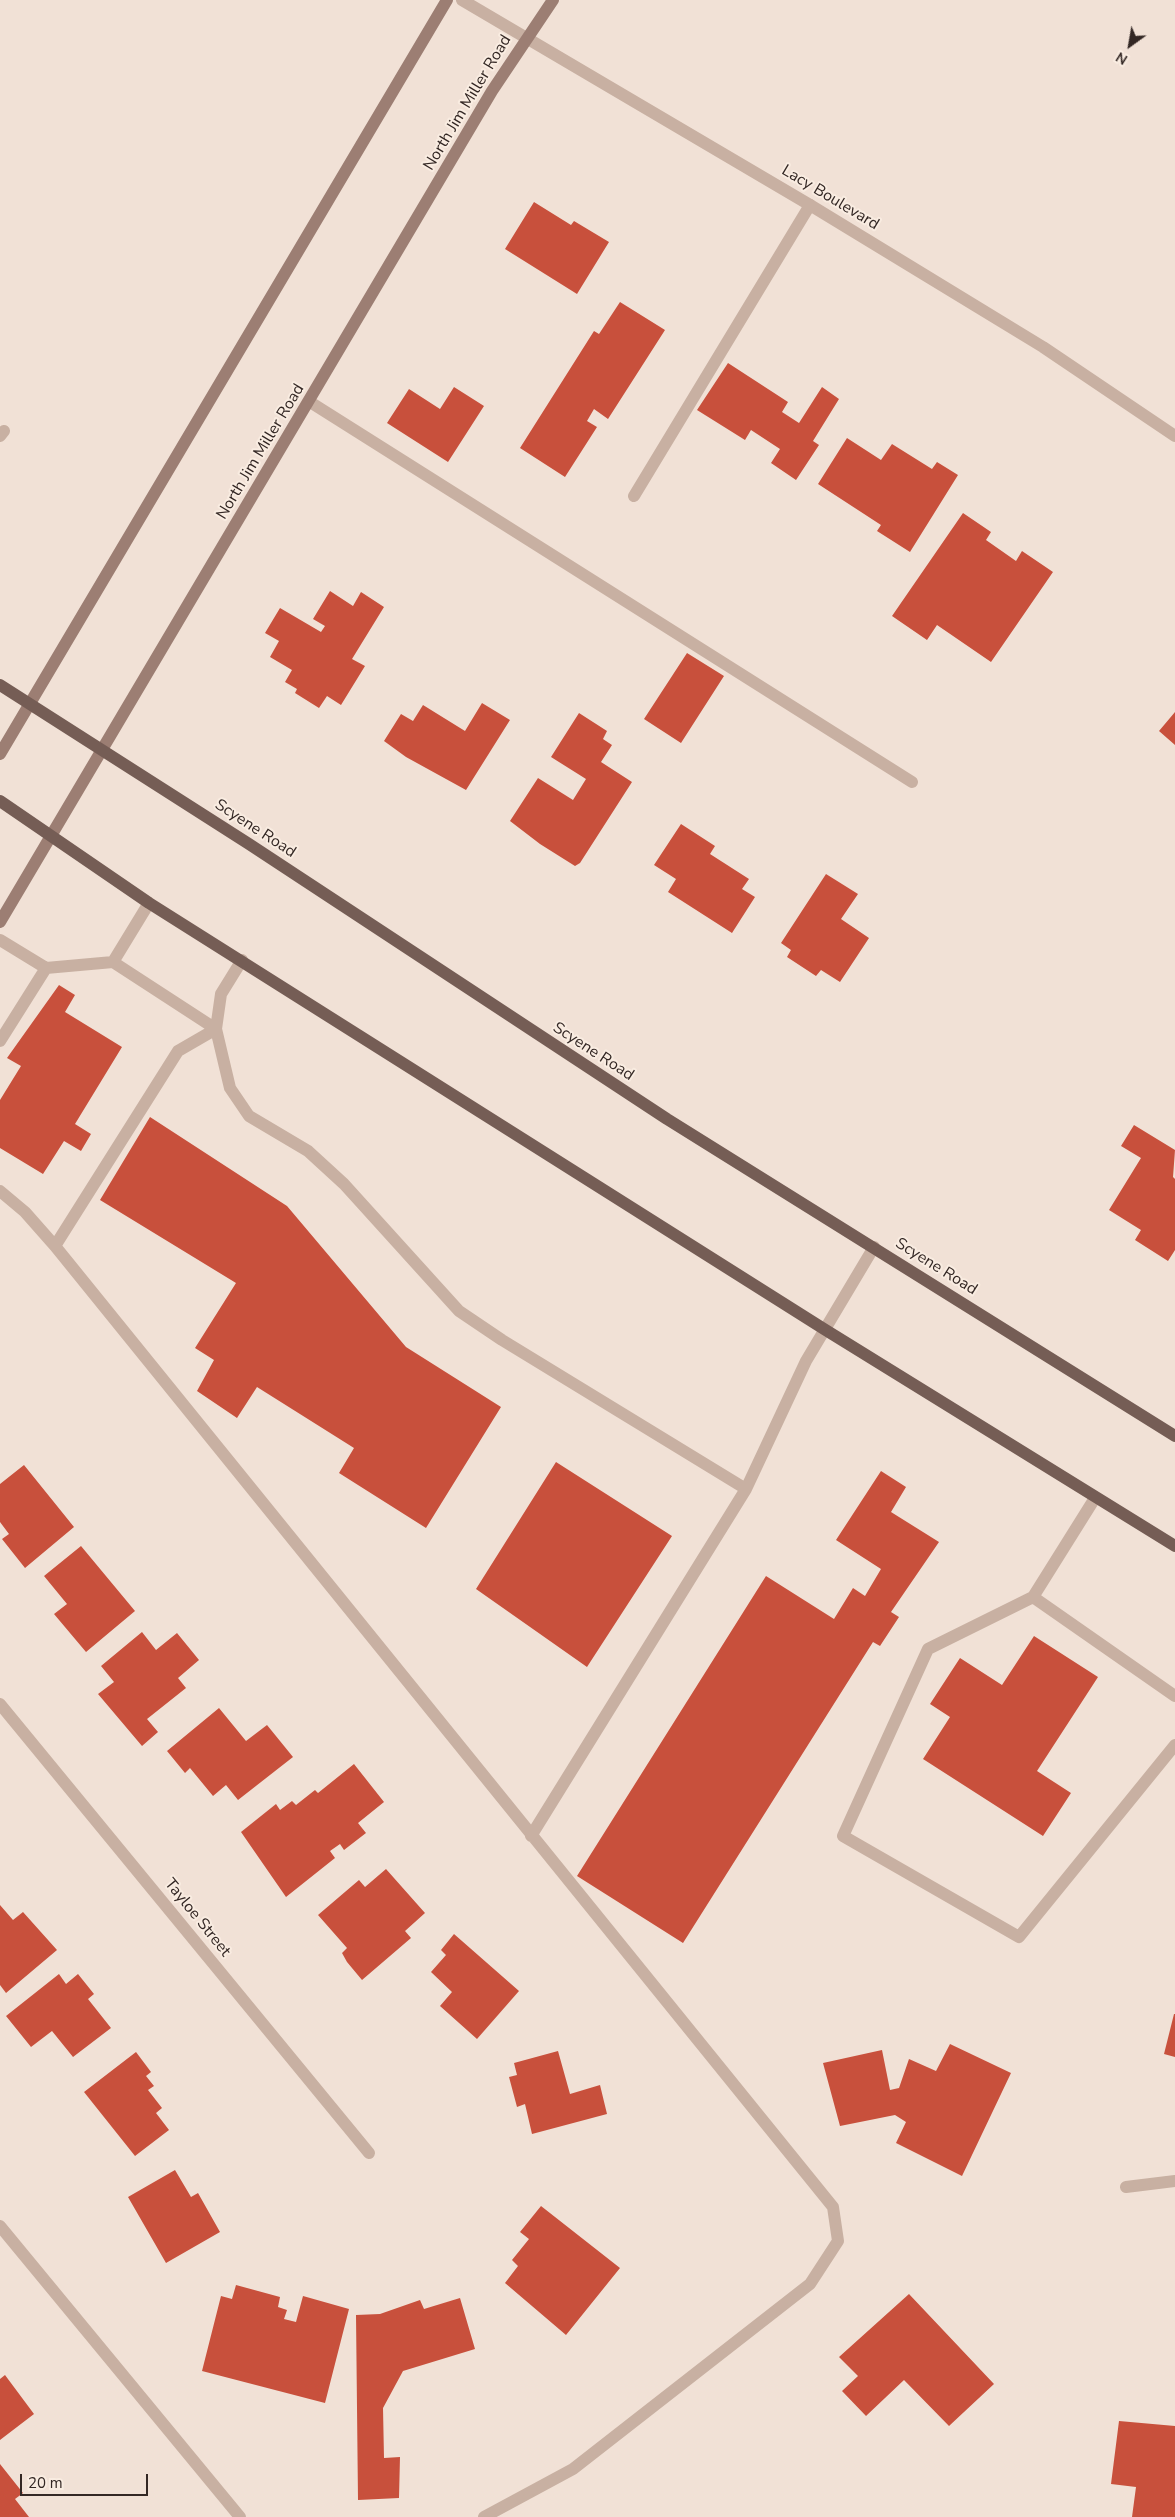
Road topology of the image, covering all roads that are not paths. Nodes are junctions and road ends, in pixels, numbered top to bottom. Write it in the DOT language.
graph roads {
  1 [pos="447,0"];
  2 [pos="462,0"];
  3 [pos="553,0"];
  4 [pos="526,38"];
  5 [pos="810,205"];
  6 [pos="310,402"];
  7 [pos="1175,436"];
  8 [pos="634,496"];
  9 [pos="0,685"];
  10 [pos="30,704"];
  11 [pos="102,751"];
  12 [pos="0,754"];
  13 [pos="912,782"];
  14 [pos="0,801"];
  15 [pos="51,836"];
  16 [pos="149,902"];
  17 [pos="0,922"];
  18 [pos="0,940"];
  19 [pos="242,960"];
  20 [pos="113,962"];
  21 [pos="46,968"];
  22 [pos="216,1030"];
  23 [pos="0,1041"];
  24 [pos="0,1191"];
  25 [pos="55,1246"];
  26 [pos="874,1248"];
  27 [pos="824,1329"];
  28 [pos="1175,1436"];
  29 [pos="746,1489"];
  30 [pos="1095,1498"];
  31 [pos="1175,1546"];
  32 [pos="1033,1597"];
  33 [pos="1175,1696"];
  34 [pos="0,1704"];
  35 [pos="1175,1745"];
  36 [pos="531,1836"];
  37 [pos="369,2153"];
  38 [pos="1175,2181"];
  39 [pos="1126,2187"];
  40 [pos="0,2226"];
  41 [pos="240,2517"];
  42 [pos="484,2517"];
  1 -- 10 [label="main road"];
  2 -- 4 [label="street, Lacy Boulevard"];
  3 -- 4 [label="main road, North Jim Miller Road"];
  4 -- 5 [label="street, Lacy Boulevard"];
  4 -- 6 [label="main road, North Jim Miller Road"];
  5 -- 7 [label="street, Lacy Boulevard"];
  5 -- 8 [label="street"];
  6 -- 11 [label="main road, North Jim Miller Road"];
  6 -- 13 [label="street"];
  9 -- 10 [label="main road, Scyene Road"];
  10 -- 11 [label="main road, Scyene Road"];
  10 -- 12 [label="main road"];
  11 -- 15 [label="main road, North Jim Miller Road"];
  11 -- 26 [label="main road, Scyene Road"];
  14 -- 15 [label="main road"];
  15 -- 16 [label="main road"];
  15 -- 17 [label="main road, North Jim Miller Road"];
  16 -- 19 [label="main road"];
  16 -- 20 [label="street"];
  18 -- 21 [label="street"];
  19 -- 22 [label="street"];
  19 -- 27 [label="main road"];
  20 -- 21 [label="street"];
  20 -- 22 [label="street"];
  21 -- 23 [label="street"];
  22 -- 25 [label="street"];
  22 -- 29 [label="street"];
  24 -- 25 [label="street"];
  25 -- 36 [label="street"];
  26 -- 27 [label="street"];
  26 -- 28 [label="main road, Scyene Road"];
  27 -- 29 [label="street"];
  27 -- 30 [label="main road"];
  29 -- 36 [label="street"];
  30 -- 31 [label="main road"];
  30 -- 32 [label="street"];
  32 -- 33 [label="street"];
  32 -- 35 [label="street"];
  34 -- 37 [label="street, Tayloe Street"];
  36 -- 42 [label="street"];
  38 -- 39 [label="street"];
  40 -- 41 [label="street"];
}
